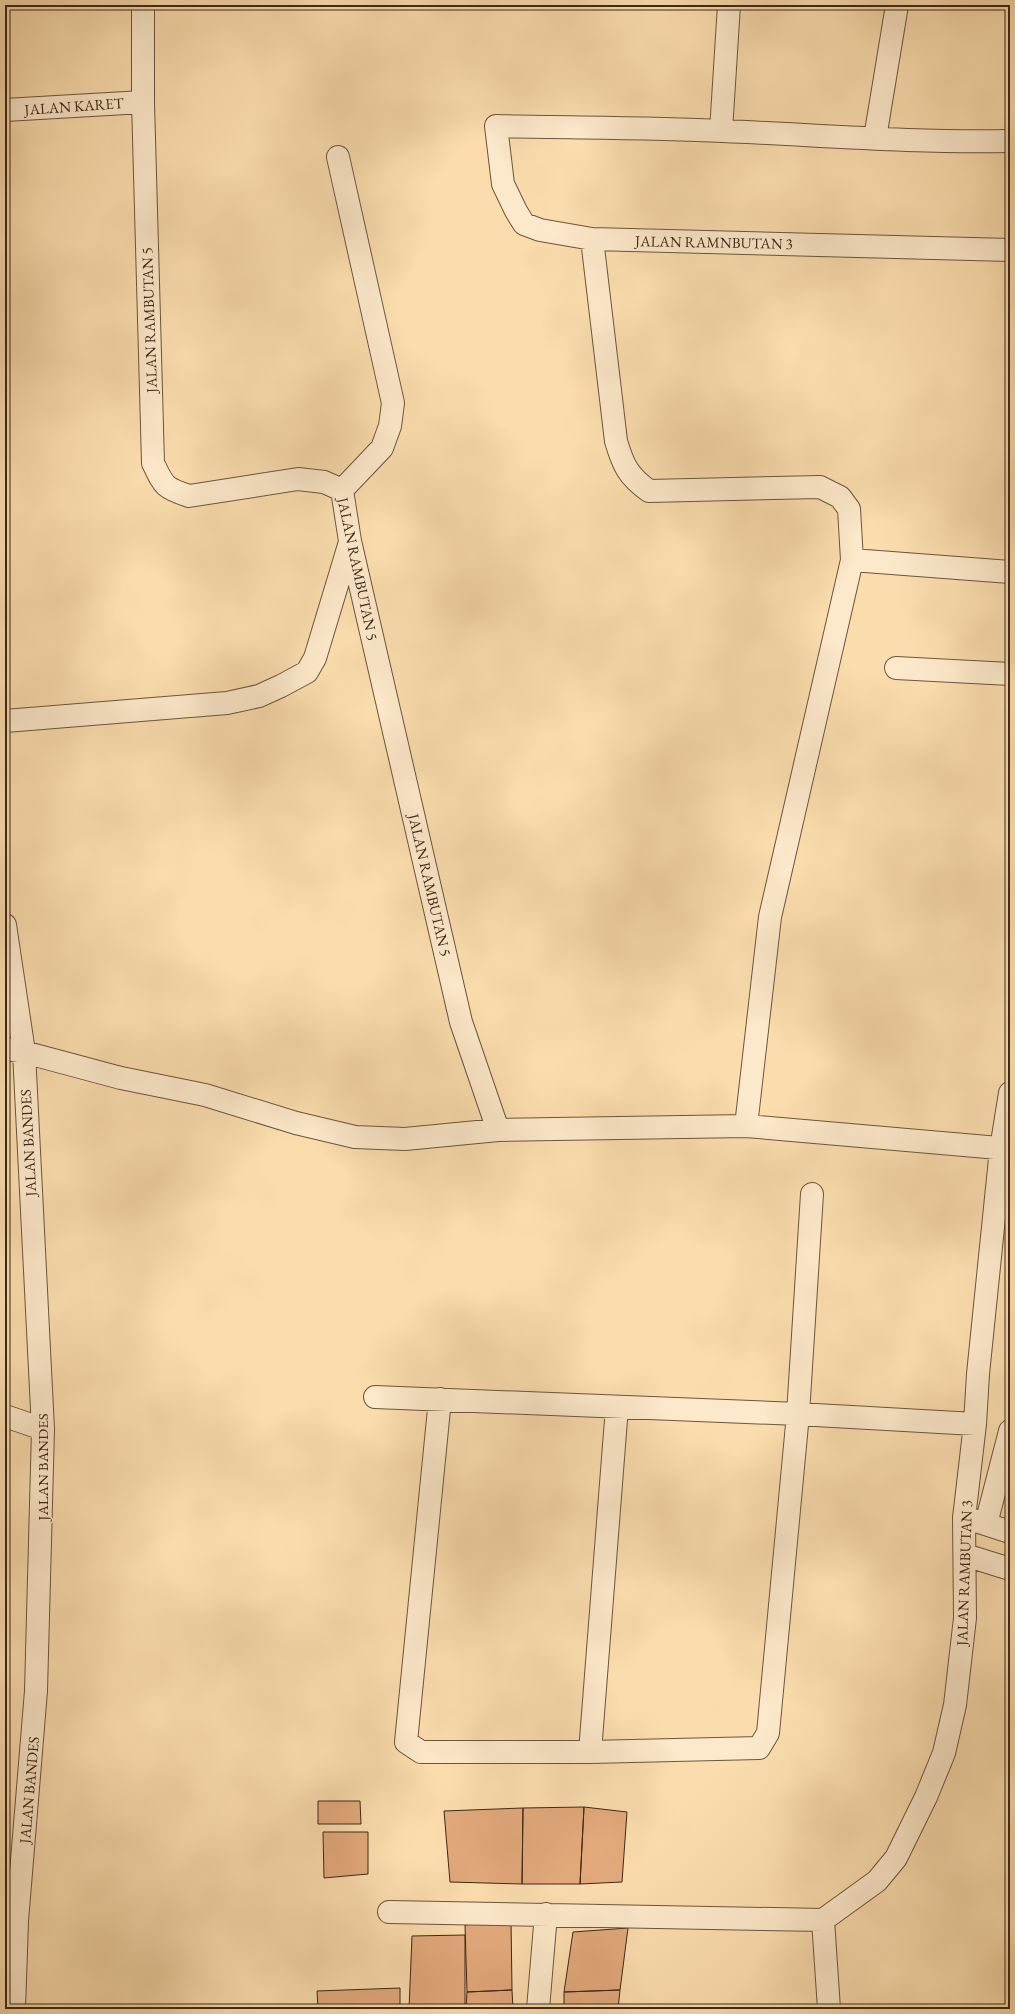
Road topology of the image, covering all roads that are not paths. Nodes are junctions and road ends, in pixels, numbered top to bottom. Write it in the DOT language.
graph roads {
  1 [pos="144,5"];
  2 [pos="729,5"];
  3 [pos="897,5"];
  4 [pos="143,102"];
  5 [pos="5,110"];
  6 [pos="721,131"];
  7 [pos="875,138"];
  8 [pos="1010,141"];
  9 [pos="338,156"];
  10 [pos="592,239"];
  11 [pos="1010,250"];
  12 [pos="342,490"];
  13 [pos="350,541"];
  14 [pos="852,560"];
  15 [pos="1010,572"];
  16 [pos="896,668"];
  17 [pos="1010,674"];
  18 [pos="5,721"];
  19 [pos="5,925"];
  20 [pos="14,1050"];
  21 [pos="1010,1093"];
  22 [pos="746,1126"];
  23 [pos="498,1130"];
  24 [pos="1006,1149"];
  25 [pos="812,1194"];
  26 [pos="375,1397"];
  27 [pos="440,1400"];
  28 [pos="617,1407"];
  29 [pos="798,1414"];
  30 [pos="5,1416"];
  31 [pos="975,1424"];
  32 [pos="43,1429"];
  33 [pos="1010,1431"];
  34 [pos="964,1518"];
  35 [pos="986,1524"];
  36 [pos="1010,1532"];
  37 [pos="964,1555"];
  38 [pos="1010,1569"];
  39 [pos="590,1752"];
  40 [pos="389,1912"];
  41 [pos="546,1914"];
  42 [pos="823,1920"];
  43 [pos="14,2009"];
  44 [pos="538,2009"];
  45 [pos="829,2009"];
  1 -- 4 [label="street, JALAN RAMBUTAN 5"];
  2 -- 6 [label="street"];
  3 -- 7 [label="street"];
  4 -- 5 [label="street, JALAN KARET"];
  4 -- 12 [label="street, JALAN RAMBUTAN 5"];
  6 -- 7 [label="street"];
  6 -- 10 [label="street, JALAN RAMNBUTAN 3"];
  7 -- 8 [label="street"];
  9 -- 12 [label="street"];
  10 -- 11 [label="street, JALAN RAMNBUTAN 3"];
  10 -- 14 [label="street"];
  12 -- 13 [label="street, JALAN RAMBUTAN 5"];
  13 -- 18 [label="street"];
  13 -- 23 [label="street, JALAN RAMBUTAN 5"];
  14 -- 15 [label="street"];
  14 -- 22 [label="street"];
  16 -- 17 [label="street"];
  19 -- 20 [label="street, JALAN BANDES"];
  20 -- 23 [label="street"];
  20 -- 32 [label="street, JALAN BANDES"];
  21 -- 24 [label="street, JALAN RAMBUTAN 3"];
  22 -- 23 [label="street"];
  22 -- 24 [label="street"];
  24 -- 31 [label="street, JALAN RAMBUTAN 3"];
  25 -- 29 [label="street"];
  26 -- 27 [label="street"];
  27 -- 28 [label="street"];
  27 -- 39 [label="street"];
  28 -- 29 [label="street"];
  28 -- 39 [label="street"];
  29 -- 31 [label="street"];
  29 -- 39 [label="street"];
  30 -- 32 [label="street"];
  31 -- 34 [label="street, JALAN RAMBUTAN 3"];
  32 -- 43 [label="street, JALAN BANDES"];
  33 -- 35 [label="street"];
  34 -- 35 [label="street"];
  34 -- 37 [label="street, JALAN RAMBUTAN 3"];
  35 -- 36 [label="street"];
  37 -- 38 [label="street"];
  37 -- 42 [label="street, JALAN RAMBUTAN 3"];
  40 -- 41 [label="street"];
  41 -- 42 [label="street"];
  41 -- 44 [label="street"];
  42 -- 45 [label="street"];
}
